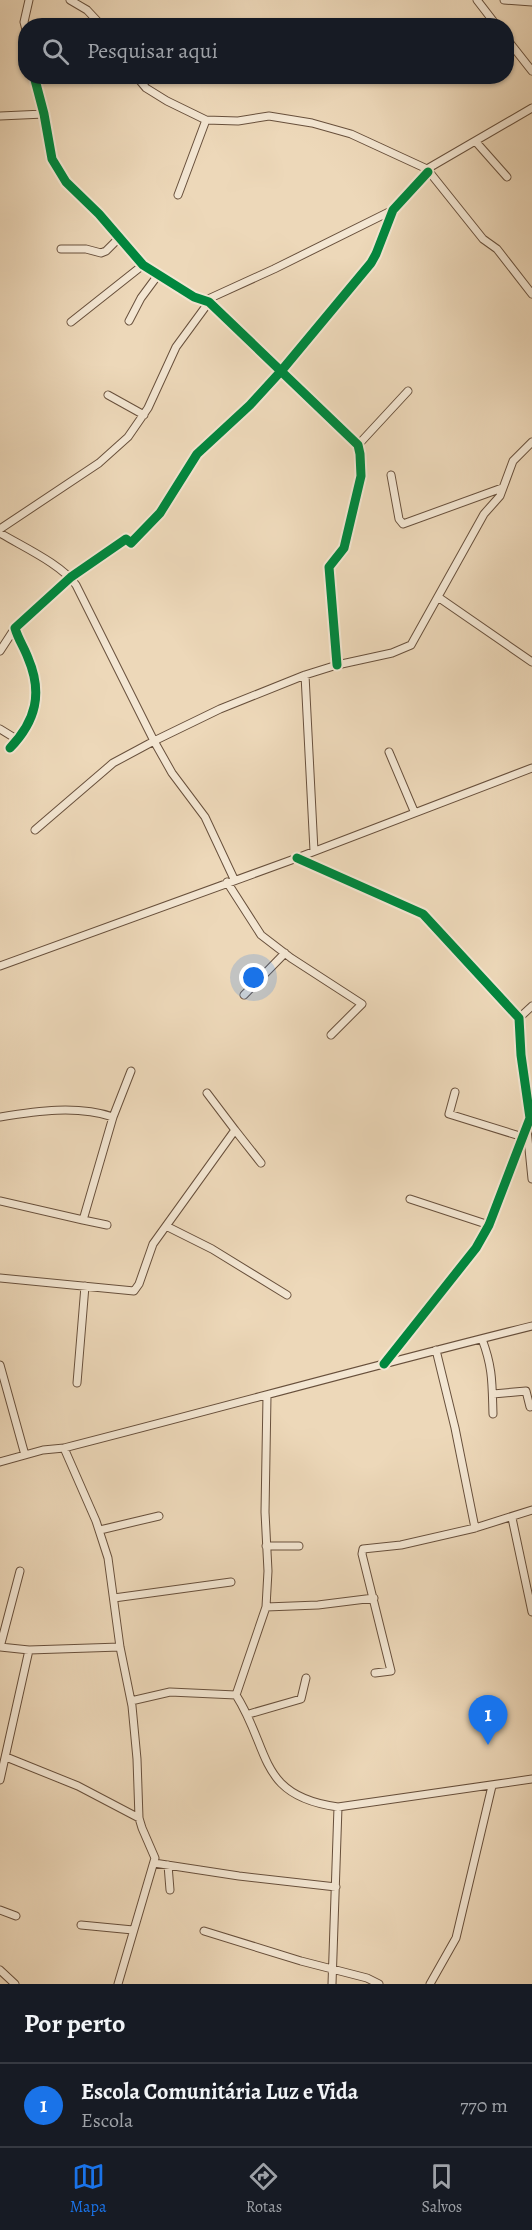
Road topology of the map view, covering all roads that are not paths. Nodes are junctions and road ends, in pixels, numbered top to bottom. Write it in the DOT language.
graph roads {
  1 [pos="30,0"];
  2 [pos="70,0"];
  3 [pos="477,0"];
  4 [pos="504,0"];
  5 [pos="532,2"];
  6 [pos="25,18"];
  7 [pos="94,18"];
  8 [pos="491,18"];
  9 [pos="514,47"];
  10 [pos="532,70"];
  11 [pos="36,84"];
  12 [pos="143,84"];
  13 [pos="532,108"];
  14 [pos="44,114"];
  15 [pos="0,116"];
  16 [pos="206,120"];
  17 [pos="476,142"];
  18 [pos="427,170"];
  19 [pos="507,177"];
  20 [pos="178,195"];
  21 [pos="393,210"];
  22 [pos="119,238"];
  23 [pos="62,249"];
  24 [pos="143,265"];
  25 [pos="158,275"];
  26 [pos="532,294"];
  27 [pos="208,301"];
  28 [pos="129,321"];
  29 [pos="71,322"];
  30 [pos="282,370"];
  31 [pos="408,391"];
  32 [pos="108,395"];
  33 [pos="144,415"];
  34 [pos="532,442"];
  35 [pos="358,445"];
  36 [pos="391,475"];
  37 [pos="502,488"];
  38 [pos="0,531"];
  39 [pos="71,578"];
  40 [pos="438,597"];
  41 [pos="15,628"];
  42 [pos="0,651"];
  43 [pos="532,662"];
  44 [pos="337,665"];
  45 [pos="304,675"];
  46 [pos="0,729"];
  47 [pos="18,740"];
  48 [pos="154,741"];
  49 [pos="10,748"];
  50 [pos="389,752"];
  51 [pos="532,768"];
  52 [pos="414,812"];
  53 [pos="35,830"];
  54 [pos="314,851"];
  55 [pos="297,858"];
  56 [pos="231,881"];
  57 [pos="285,953"];
  58 [pos="0,966"];
  59 [pos="244,995"];
  60 [pos="532,1006"];
  61 [pos="519,1018"];
  62 [pos="331,1035"];
  63 [pos="521,1055"];
  64 [pos="532,1057"];
  65 [pos="131,1071"];
  66 [pos="532,1074"];
  67 [pos="526,1083"];
  68 [pos="455,1092"];
  69 [pos="207,1093"];
  70 [pos="0,1117"];
  71 [pos="113,1117"];
  72 [pos="527,1126"];
  73 [pos="235,1130"];
  74 [pos="523,1137"];
  75 [pos="261,1163"];
  76 [pos="532,1168"];
  77 [pos="532,1179"];
  78 [pos="410,1199"];
  79 [pos="0,1201"];
  80 [pos="83,1220"];
  81 [pos="107,1225"];
  82 [pos="489,1225"];
  83 [pos="166,1226"];
  84 [pos="0,1278"];
  85 [pos="85,1286"];
  86 [pos="287,1295"];
  87 [pos="532,1326"];
  88 [pos="482,1339"];
  89 [pos="436,1350"];
  90 [pos="384,1364"];
  91 [pos="0,1365"];
  92 [pos="77,1383"];
  93 [pos="8,1393"];
  94 [pos="493,1394"];
  95 [pos="0,1396"];
  96 [pos="267,1396"];
  97 [pos="530,1407"];
  98 [pos="493,1414"];
  99 [pos="64,1448"];
  100 [pos="25,1455"];
  101 [pos="0,1462"];
  102 [pos="532,1510"];
  103 [pos="159,1516"];
  104 [pos="512,1518"];
  105 [pos="475,1528"];
  106 [pos="100,1530"];
  107 [pos="266,1545"];
  108 [pos="299,1546"];
  109 [pos="20,1571"];
  110 [pos="231,1582"];
  111 [pos="114,1598"];
  112 [pos="374,1598"];
  113 [pos="266,1607"];
  114 [pos="532,1612"];
  115 [pos="0,1647"];
  116 [pos="120,1647"];
  117 [pos="29,1650"];
  118 [pos="375,1673"];
  119 [pos="306,1678"];
  120 [pos="237,1695"];
  121 [pos="132,1701"];
  122 [pos="249,1714"];
  123 [pos="6,1757"];
  124 [pos="532,1779"];
  125 [pos="0,1780"];
  126 [pos="492,1786"];
  127 [pos="338,1807"];
  128 [pos="139,1818"];
  129 [pos="154,1863"];
  130 [pos="168,1865"];
  131 [pos="336,1887"];
  132 [pos="170,1890"];
  133 [pos="0,1910"];
  134 [pos="16,1916"];
  135 [pos="81,1926"];
  136 [pos="133,1930"];
  137 [pos="204,1932"];
  138 [pos="0,1970"];
  139 [pos="332,1970"];
  140 [pos="13,1984"];
  141 [pos="118,1984"];
  142 [pos="332,1984"];
  143 [pos="379,1984"];
  144 [pos="430,1984"];
  1 -- 6 [label="street"];
  2 -- 7 [label="street"];
  3 -- 8 [label="street"];
  4 -- 5 [label="street"];
  9 -- 10 [label="street"];
  11 -- 14 [label="street"];
  12 -- 16 [label="street"];
  13 -- 17 [label="street"];
  14 -- 15 [label="street"];
  14 -- 22 [label="street"];
  16 -- 18 [label="street"];
  16 -- 20 [label="street"];
  17 -- 18 [label="street"];
  17 -- 19 [label="street"];
  18 -- 21 [label="street"];
  18 -- 26 [label="street"];
  21 -- 27 [label="street"];
  21 -- 30 [label="street"];
  22 -- 23 [label="street"];
  22 -- 24 [label="street"];
  24 -- 25 [label="street"];
  24 -- 29 [label="street"];
  25 -- 27 [label="street"];
  25 -- 28 [label="street"];
  27 -- 30 [label="street"];
  27 -- 33 [label="street"];
  30 -- 35 [label="street"];
  30 -- 39 [label="street"];
  31 -- 35 [label="street"];
  32 -- 33 [label="street"];
  33 -- 38 [label="street"];
  34 -- 37 [label="street"];
  35 -- 44 [label="street"];
  36 -- 37 [label="street"];
  37 -- 40 [label="street"];
  38 -- 39 [label="street"];
  39 -- 41 [label="street"];
  39 -- 48 [label="street"];
  40 -- 43 [label="street"];
  40 -- 44 [label="street"];
  41 -- 42 [label="street"];
  41 -- 47 [label="street"];
  44 -- 45 [label="street"];
  45 -- 48 [label="street"];
  45 -- 54 [label="street"];
  46 -- 47 [label="street"];
  47 -- 49 [label="street"];
  48 -- 53 [label="street"];
  48 -- 56 [label="street"];
  50 -- 52 [label="street"];
  51 -- 52 [label="street"];
  52 -- 54 [label="street"];
  54 -- 55 [label="street"];
  55 -- 56 [label="street"];
  55 -- 61 [label="street"];
  56 -- 57 [label="street"];
  56 -- 58 [label="street"];
  57 -- 59 [label="street"];
  57 -- 62 [label="street"];
  60 -- 61 [label="street"];
  61 -- 63 [label="street"];
  63 -- 64 [label="street"];
  63 -- 67 [label="street"];
  65 -- 71 [label="street"];
  66 -- 67 [label="street"];
  67 -- 72 [label="street"];
  68 -- 74 [label="street"];
  69 -- 73 [label="street"];
  70 -- 71 [label="street"];
  71 -- 80 [label="street"];
  72 -- 74 [label="street"];
  72 -- 76 [label="street"];
  73 -- 75 [label="street"];
  73 -- 83 [label="street"];
  74 -- 82 [label="street"];
  76 -- 77 [label="street"];
  78 -- 82 [label="street"];
  79 -- 80 [label="street"];
  80 -- 81 [label="street"];
  82 -- 90 [label="street"];
  83 -- 85 [label="street"];
  83 -- 86 [label="street"];
  84 -- 85 [label="street"];
  85 -- 92 [label="street"];
  87 -- 88 [label="street"];
  88 -- 89 [label="street"];
  88 -- 94 [label="street"];
  89 -- 90 [label="street"];
  89 -- 105 [label="street"];
  90 -- 96 [label="street"];
  91 -- 93 [label="street"];
  93 -- 95 [label="street"];
  93 -- 100 [label="street"];
  94 -- 97 [label="street"];
  94 -- 98 [label="street"];
  96 -- 99 [label="street"];
  96 -- 107 [label="street"];
  99 -- 100 [label="street"];
  99 -- 106 [label="street"];
  100 -- 101 [label="street"];
  102 -- 104 [label="street"];
  103 -- 106 [label="street"];
  104 -- 105 [label="street"];
  104 -- 114 [label="street"];
  105 -- 112 [label="street"];
  106 -- 111 [label="street"];
  107 -- 108 [label="street"];
  107 -- 113 [label="street"];
  109 -- 115 [label="street"];
  110 -- 111 [label="street"];
  111 -- 116 [label="street"];
  112 -- 113 [label="street"];
  112 -- 118 [label="street"];
  113 -- 120 [label="street"];
  115 -- 117 [label="street"];
  116 -- 117 [label="street"];
  116 -- 121 [label="street"];
  117 -- 123 [label="street"];
  119 -- 122 [label="street"];
  120 -- 121 [label="street"];
  120 -- 122 [label="street"];
  121 -- 128 [label="street"];
  122 -- 127 [label="street"];
  123 -- 125 [label="street"];
  123 -- 128 [label="street"];
  124 -- 126 [label="street"];
  126 -- 127 [label="street"];
  126 -- 144 [label="street"];
  127 -- 131 [label="street"];
  128 -- 129 [label="street"];
  129 -- 130 [label="street"];
  129 -- 136 [label="street"];
  130 -- 131 [label="street"];
  130 -- 132 [label="street"];
  131 -- 139 [label="street"];
  133 -- 134 [label="street"];
  135 -- 136 [label="street"];
  136 -- 141 [label="street"];
  137 -- 139 [label="street"];
  138 -- 140 [label="street"];
  139 -- 142 [label="street"];
  139 -- 143 [label="street"];
}
